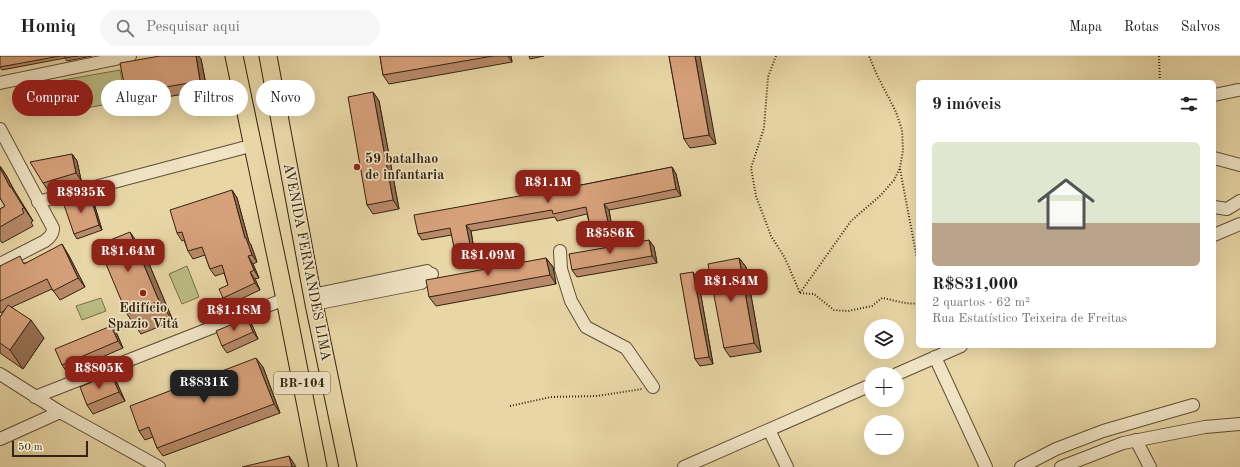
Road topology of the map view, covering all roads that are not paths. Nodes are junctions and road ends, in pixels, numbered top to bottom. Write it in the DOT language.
graph roads {
  1 [pos="130,56"];
  2 [pos="234,56"];
  3 [pos="268,56"];
  4 [pos="0,83"];
  5 [pos="1238,90"];
  6 [pos="1216,95"];
  7 [pos="0,129"];
  8 [pos="254,145"];
  9 [pos="1216,159"];
  10 [pos="1240,165"];
  11 [pos="1240,201"];
  12 [pos="38,202"];
  13 [pos="1216,207"];
  14 [pos="1240,224"];
  15 [pos="1216,234"];
  16 [pos="560,251"];
  17 [pos="0,264"];
  18 [pos="429,273"];
  19 [pos="281,276"];
  20 [pos="285,299"];
  21 [pos="313,300"];
  22 [pos="293,336"];
  23 [pos="956,348"];
  24 [pos="935,357"];
  25 [pos="904,371"];
  26 [pos="0,374"];
  27 [pos="653,387"];
  28 [pos="864,388"];
  29 [pos="35,397"];
  30 [pos="1193,405"];
  31 [pos="60,412"];
  32 [pos="1240,424"];
  33 [pos="769,430"];
  34 [pos="0,439"];
  35 [pos="1136,440"];
  36 [pos="159,467"];
  37 [pos="318,467"];
  38 [pos="348,467"];
  39 [pos="684,467"];
  40 [pos="787,467"];
  41 [pos="986,467"];
  42 [pos="1021,467"];
  43 [pos="1061,467"];
  44 [pos="1150,467"];
  1 -- 4 [label="street"];
  2 -- 8 [label="highway, AVENIDA FERNANDES LIMA / BR-104"];
  3 -- 21 [label="highway, AVENIDA FERNANDES LIMA / BR-104"];
  5 -- 6 [label="street"];
  7 -- 12 [label="street"];
  8 -- 12 [label="street"];
  8 -- 19 [label="highway, AVENIDA FERNANDES LIMA / BR-104"];
  9 -- 10 [label="street"];
  11 -- 13 [label="street"];
  12 -- 17 [label="street"];
  14 -- 15 [label="street"];
  16 -- 27 [label="street"];
  18 -- 21 [label="street"];
  19 -- 20 [label="highway, AVENIDA FERNANDES LIMA / BR-104"];
  19 -- 21 [label="highway"];
  20 -- 22 [label="highway, AVENIDA FERNANDES LIMA / BR-104"];
  20 -- 29 [label="street"];
  21 -- 22 [label="highway"];
  21 -- 38 [label="highway, AVENIDA FERNANDES LIMA / BR-104"];
  22 -- 37 [label="highway, AVENIDA FERNANDES LIMA / BR-104"];
  23 -- 24 [label="street"];
  24 -- 25 [label="street"];
  24 -- 41 [label="street"];
  26 -- 29 [label="street"];
  28 -- 33 [label="street"];
  29 -- 31 [label="street"];
  30 -- 42 [label="street"];
  31 -- 34 [label="street"];
  31 -- 36 [label="street"];
  32 -- 35 [label="street"];
  33 -- 39 [label="street"];
  33 -- 40 [label="street"];
  35 -- 43 [label="street"];
  35 -- 44 [label="street"];
}
